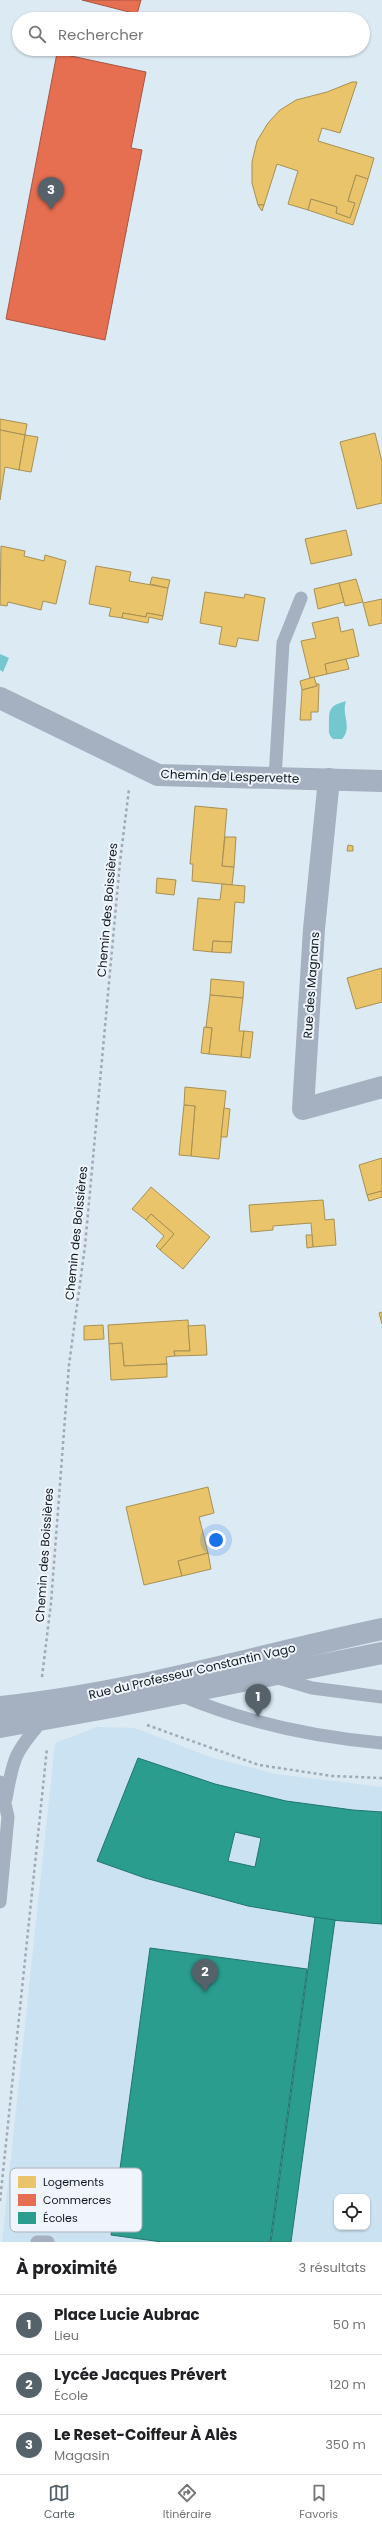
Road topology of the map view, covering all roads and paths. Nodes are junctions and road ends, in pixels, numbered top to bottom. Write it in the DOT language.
graph roads {
  1 [pos="301,598"];
  2 [pos="0,698"];
  3 [pos="134,764"];
  4 [pos="275,778"];
  5 [pos="329,779"];
  6 [pos="382,781"];
  7 [pos="382,1087"];
  8 [pos="382,1629"];
  9 [pos="382,1653"];
  10 [pos="268,1675"];
  11 [pos="178,1694"];
  12 [pos="382,1697"];
  13 [pos="0,1708"];
  14 [pos="40,1712"];
  15 [pos="144,1724"];
  16 [pos="0,1727"];
  17 [pos="382,1743"];
  18 [pos="47,1745"];
  19 [pos="382,1778"];
  20 [pos="0,1782"];
  21 [pos="6,1803"];
  22 [pos="0,1902"];
  23 [pos="0,2201"];
  24 [pos="37,2242"];
  25 [pos="48,2242"];
  1 -- 4 [label="lane"];
  2 -- 3 [label="street, Chemin de Lespervette"];
  3 -- 4 [label="street, Chemin de Lespervette"];
  3 -- 14 [label="path, Chemin des Boissières"];
  4 -- 5 [label="street, Chemin de Lespervette"];
  5 -- 6 [label="street, Chemin de Lespervette"];
  5 -- 7 [label="street, Rue des Magnans"];
  8 -- 14 [label="street, Rue du Professeur Constantin Vago"];
  9 -- 10 [label="street, Rue du Professeur Constantin Vago"];
  10 -- 11 [label="street, Rue du Professeur Constantin Vago"];
  10 -- 12 [label="lane"];
  11 -- 14 [label="street, Rue du Professeur Constantin Vago"];
  11 -- 17 [label="lane"];
  13 -- 14 [label="street, Rue du Professeur Constantin Vago"];
  14 -- 16 [label="street, Rue du Professeur Constantin Vago"];
  14 -- 21 [label="lane"];
  15 -- 19 [label="path"];
  18 -- 23 [label="path"];
  20 -- 21 [label="lane"];
  21 -- 22 [label="lane"];
  24 -- 25 [label="lane"];
}
